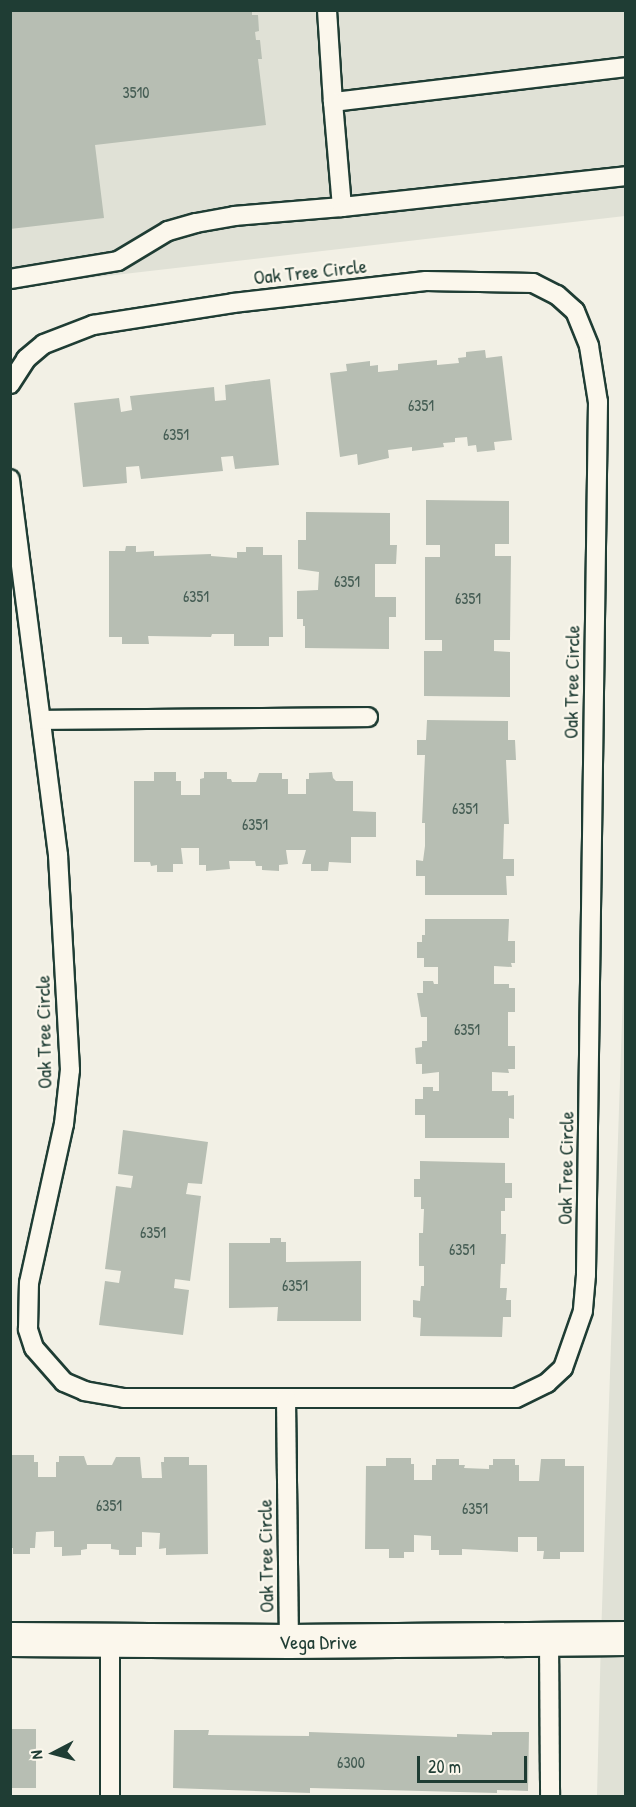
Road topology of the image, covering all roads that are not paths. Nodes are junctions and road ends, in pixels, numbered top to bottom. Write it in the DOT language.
graph roads {
  1 [pos="327,10"];
  2 [pos="626,67"];
  3 [pos="333,102"];
  4 [pos="626,176"];
  5 [pos="342,207"];
  6 [pos="10,279"];
  7 [pos="10,384"];
  8 [pos="10,479"];
  9 [pos="368,717"];
  10 [pos="41,720"];
  11 [pos="286,1399"];
  12 [pos="626,1638"];
  13 [pos="10,1639"];
  14 [pos="110,1640"];
  15 [pos="549,1640"];
  16 [pos="289,1641"];
  17 [pos="110,1797"];
  18 [pos="550,1797"];
  1 -- 3 [label="lane"];
  2 -- 3 [label="lane"];
  3 -- 5 [label="lane"];
  4 -- 5 [label="lane"];
  5 -- 6 [label="lane"];
  7 -- 11 [label="lane, Oak Tree Circle"];
  8 -- 10 [label="lane, Oak Tree Circle"];
  9 -- 10 [label="lane"];
  10 -- 11 [label="lane, Oak Tree Circle"];
  11 -- 16 [label="lane, Oak Tree Circle"];
  12 -- 15 [label="street, Vega Drive"];
  13 -- 14 [label="street, Vega Drive"];
  14 -- 16 [label="street, Vega Drive"];
  14 -- 17 [label="lane"];
  15 -- 16 [label="street, Vega Drive"];
  15 -- 18 [label="lane"];
}
